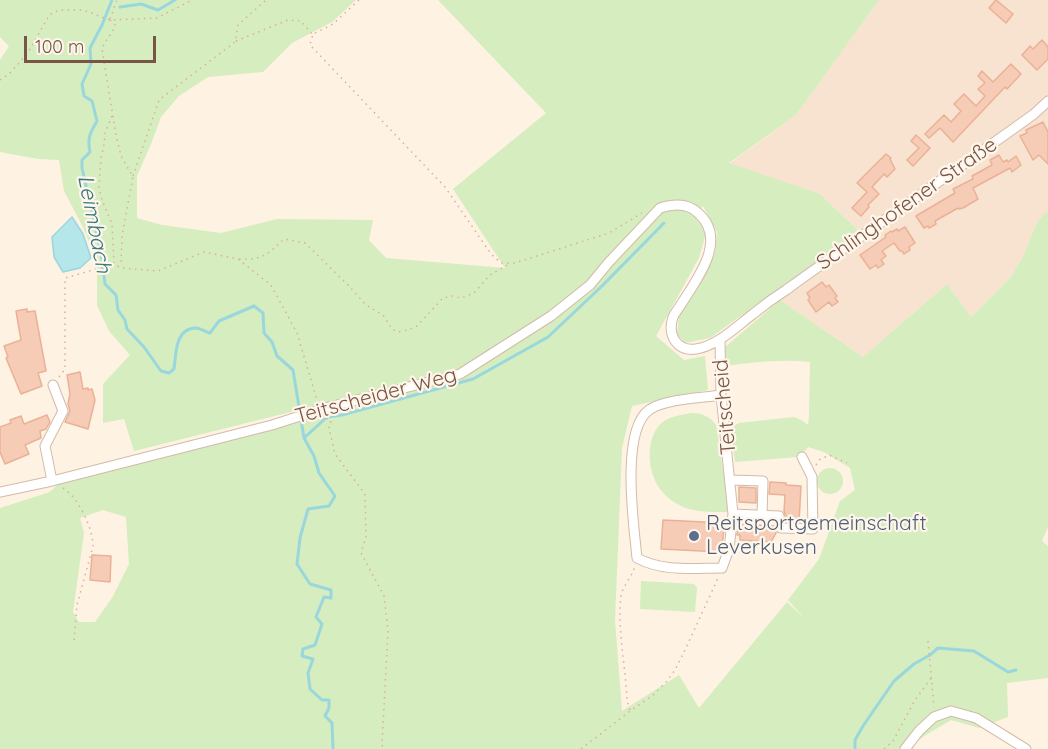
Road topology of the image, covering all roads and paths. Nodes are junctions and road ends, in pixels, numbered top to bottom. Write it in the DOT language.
graph roads {
  1 [pos="117,0"];
  2 [pos="192,0"];
  3 [pos="266,0"];
  4 [pos="359,0"];
  5 [pos="110,20"];
  6 [pos="313,34"];
  7 [pos="235,42"];
  8 [pos="0,80"];
  9 [pos="1048,102"];
  10 [pos="112,115"];
  11 [pos="133,177"];
  12 [pos="660,208"];
  13 [pos="238,259"];
  14 [pos="510,263"];
  15 [pos="114,264"];
  16 [pos="121,268"];
  17 [pos="720,340"];
  18 [pos="53,385"];
  19 [pos="721,395"];
  20 [pos="317,411"];
  21 [pos="327,417"];
  22 [pos="802,457"];
  23 [pos="847,463"];
  24 [pos="730,477"];
  25 [pos="813,477"];
  26 [pos="52,481"];
  27 [pos="0,492"];
  28 [pos="734,514"];
  29 [pos="762,516"];
  30 [pos="637,558"];
  31 [pos="722,568"];
  32 [pos="74,641"];
  33 [pos="928,641"];
  34 [pos="932,677"];
  35 [pos="630,711"];
  36 [pos="934,717"];
  37 [pos="383,749"];
  38 [pos="581,749"];
  39 [pos="884,749"];
  40 [pos="905,749"];
  41 [pos="1026,749"];
  1 -- 5 [label="path"];
  2 -- 5 [label="path"];
  3 -- 7 [label="path"];
  4 -- 6 [label="path"];
  5 -- 8 [label="path"];
  5 -- 10 [label="path"];
  6 -- 7 [label="path"];
  6 -- 14 [label="path"];
  7 -- 11 [label="path"];
  9 -- 17 [label="street, Schlinghofener Straße"];
  10 -- 11 [label="path"];
  10 -- 15 [label="path"];
  11 -- 16 [label="path"];
  12 -- 14 [label="path"];
  12 -- 17 [label="street"];
  12 -- 20 [label="street, Teitscheider Weg"];
  13 -- 14 [label="path"];
  13 -- 16 [label="path"];
  13 -- 20 [label="path"];
  15 -- 16 [label="path"];
  15 -- 18 [label="path"];
  17 -- 19 [label="street, Teitscheid"];
  18 -- 26 [label="street"];
  19 -- 24 [label="street, Teitscheid"];
  19 -- 30 [label="street"];
  20 -- 26 [label="street, Teitscheider Weg"];
  21 -- 37 [label="path"];
  22 -- 25 [label="street"];
  23 -- 25 [label="path"];
  24 -- 28 [label="street, Teitscheid"];
  24 -- 29 [label="street"];
  25 -- 29 [label="street"];
  26 -- 27 [label="street, Teitscheider Weg"];
  26 -- 32 [label="path"];
  28 -- 29 [label="street"];
  28 -- 31 [label="street, Teitscheid"];
  30 -- 31 [label="street"];
  30 -- 35 [label="path"];
  31 -- 35 [label="path"];
  33 -- 34 [label="path"];
  34 -- 36 [label="path"];
  34 -- 39 [label="path"];
  35 -- 38 [label="path"];
  36 -- 40 [label="street"];
  36 -- 41 [label="street"];
}
